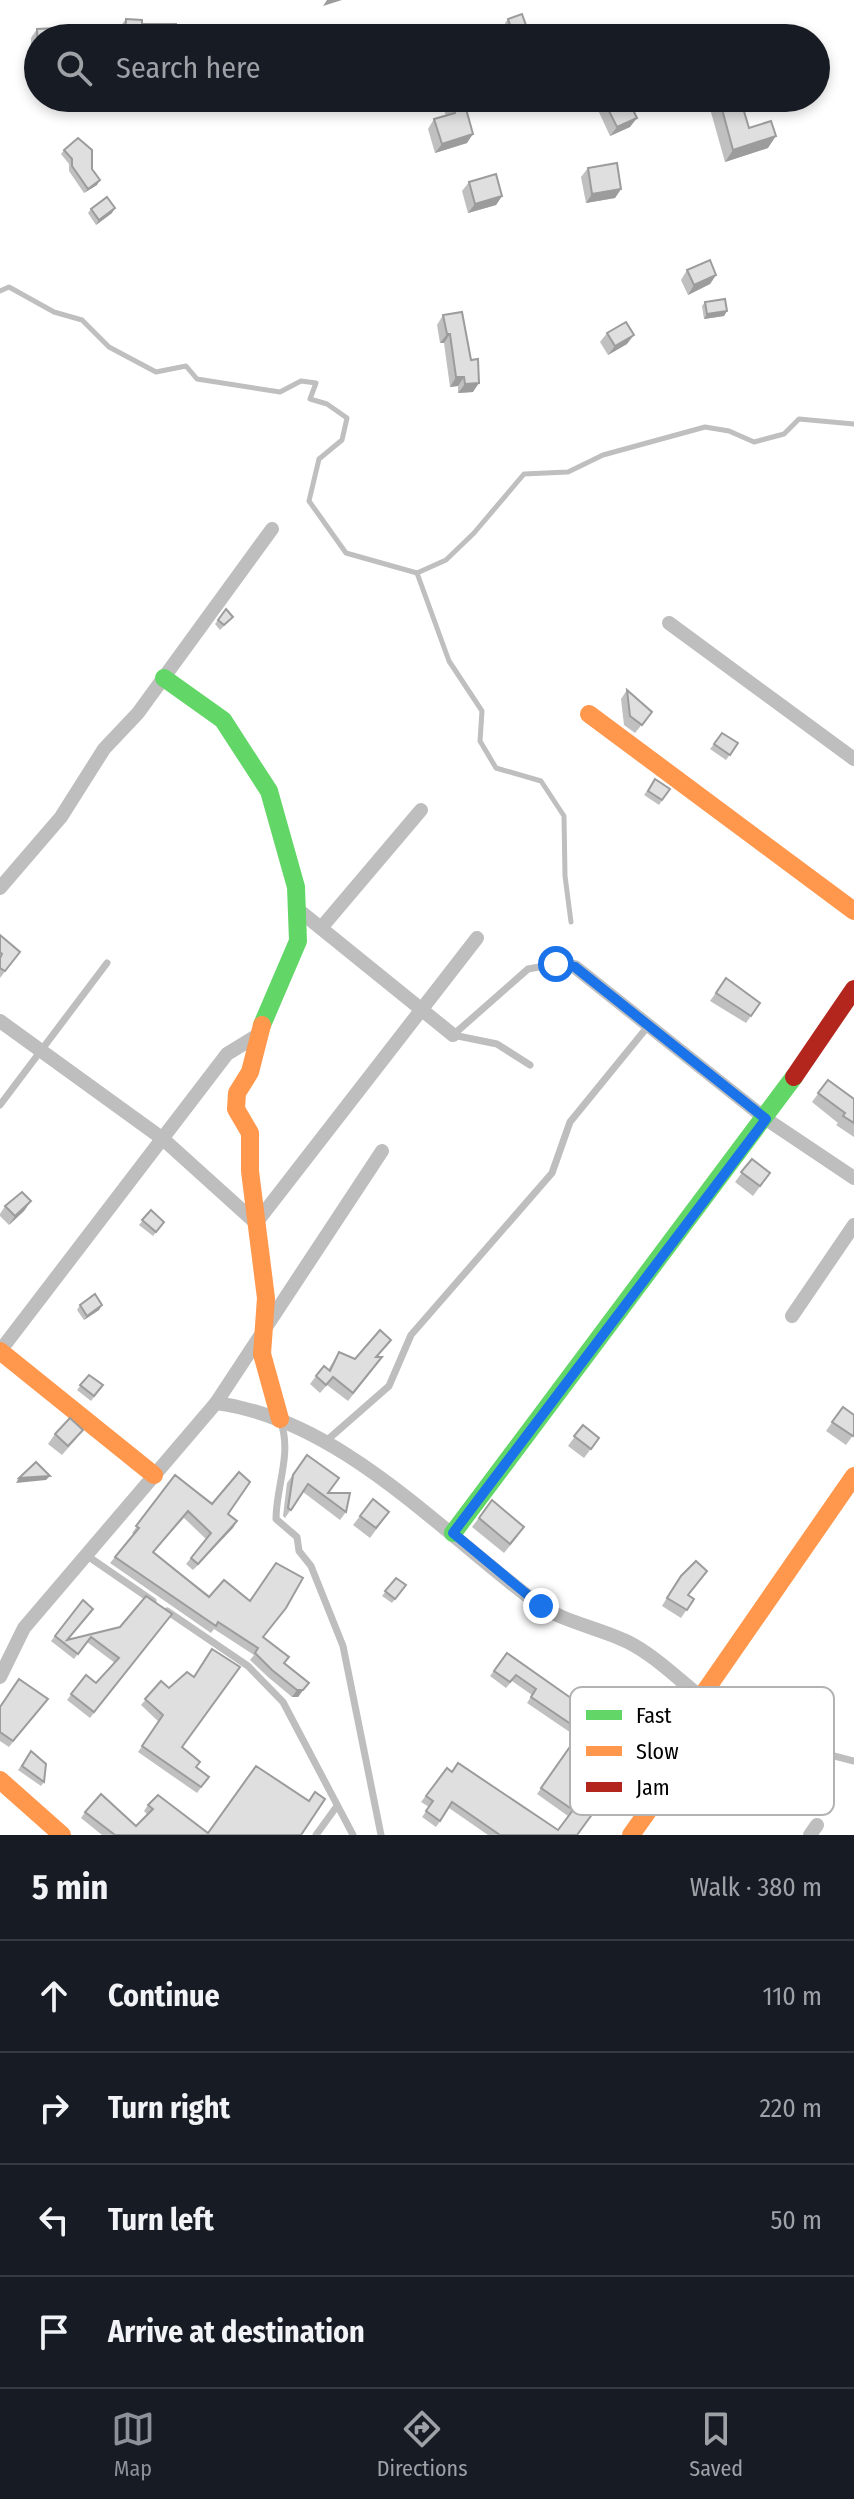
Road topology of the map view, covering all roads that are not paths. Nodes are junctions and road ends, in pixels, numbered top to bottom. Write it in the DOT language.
graph roads {
  1 [pos="272,529"];
  2 [pos="669,623"];
  3 [pos="164,678"];
  4 [pos="589,714"];
  5 [pos="854,759"];
  6 [pos="421,810"];
  7 [pos="1,885"];
  8 [pos="296,908"];
  9 [pos="854,911"];
  10 [pos="321,928"];
  11 [pos="477,938"];
  12 [pos="107,963"];
  13 [pos="575,967"];
  14 [pos="854,989"];
  15 [pos="421,1010"];
  16 [pos="0,1021"];
  17 [pos="649,1025"];
  18 [pos="258,1035"];
  19 [pos="453,1035"];
  20 [pos="42,1051"];
  21 [pos="530,1065"];
  22 [pos="0,1105"];
  23 [pos="766,1119"];
  24 [pos="163,1139"];
  25 [pos="382,1151"];
  26 [pos="854,1178"];
  27 [pos="256,1223"];
  28 [pos="854,1225"];
  29 [pos="792,1316"];
  30 [pos="261,1330"];
  31 [pos="0,1351"];
  32 [pos="216,1403"];
  33 [pos="280,1419"];
  34 [pos="323,1444"];
  35 [pos="154,1475"];
  36 [pos="852,1484"];
  37 [pos="453,1533"];
  38 [pos="86,1555"];
  39 [pos="5,1652"];
  40 [pos="0,1677"];
  41 [pos="688,1687"];
  42 [pos="708,1687"];
  43 [pos="834,1756"];
  44 [pos="854,1761"];
  45 [pos="0,1780"];
  46 [pos="337,1806"];
  47 [pos="645,1815"];
  48 [pos="62,1835"];
  49 [pos="316,1835"];
  50 [pos="353,1835"];
  51 [pos="381,1835"];
  52 [pos="631,1835"];
  1 -- 3 [label="street"];
  2 -- 5 [label="street"];
  3 -- 7 [label="street"];
  3 -- 8 [label="street"];
  4 -- 9 [label="street"];
  6 -- 10 [label="street"];
  8 -- 10 [label="street"];
  8 -- 18 [label="street"];
  10 -- 15 [label="street"];
  11 -- 15 [label="street"];
  12 -- 20 [label="lane"];
  13 -- 17 [label="street"];
  13 -- 19 [label="lane"];
  14 -- 23 [label="street"];
  15 -- 19 [label="street"];
  15 -- 27 [label="street"];
  16 -- 20 [label="street"];
  17 -- 23 [label="street"];
  17 -- 34 [label="lane"];
  18 -- 24 [label="street"];
  18 -- 27 [label="street"];
  19 -- 21 [label="lane"];
  20 -- 22 [label="lane"];
  20 -- 24 [label="street"];
  23 -- 26 [label="street"];
  23 -- 37 [label="street"];
  24 -- 27 [label="street"];
  24 -- 31 [label="street"];
  25 -- 30 [label="street"];
  27 -- 30 [label="street"];
  28 -- 29 [label="street"];
  30 -- 32 [label="street"];
  30 -- 33 [label="street"];
  31 -- 35 [label="street"];
  32 -- 33 [label="street"];
  32 -- 35 [label="street"];
  33 -- 34 [label="street"];
  33 -- 51 [label="lane"];
  34 -- 37 [label="street"];
  35 -- 38 [label="street"];
  36 -- 42 [label="street"];
  37 -- 41 [label="street"];
  38 -- 39 [label="street"];
  38 -- 46 [label="lane"];
  39 -- 40 [label="street"];
  43 -- 44 [label="lane"];
  45 -- 48 [label="street"];
  46 -- 49 [label="lane"];
  46 -- 50 [label="lane"];
  47 -- 52 [label="street"];
}
